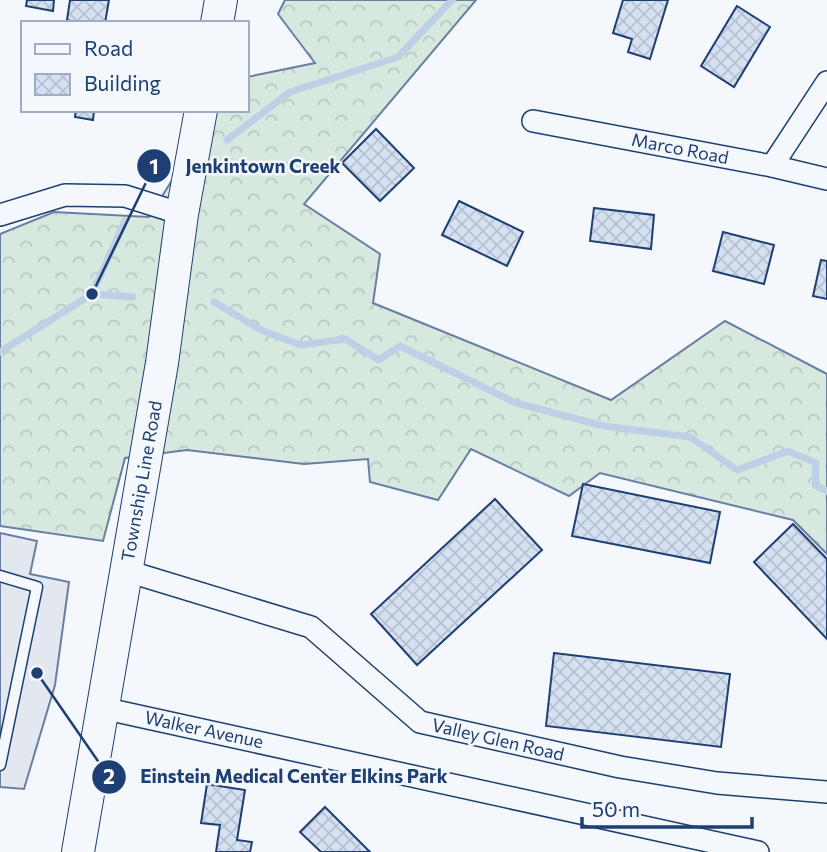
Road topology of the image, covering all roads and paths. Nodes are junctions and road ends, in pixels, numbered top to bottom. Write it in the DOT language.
graph roads {
  1 [pos="221,0"];
  2 [pos="217,21"];
  3 [pos="827,82"];
  4 [pos="201,112"];
  5 [pos="533,121"];
  6 [pos="772,166"];
  7 [pos="827,179"];
  8 [pos="183,214"];
  9 [pos="0,215"];
  10 [pos="127,571"];
  11 [pos="0,576"];
  12 [pos="102,708"];
  13 [pos="0,765"];
  14 [pos="827,792"];
  15 [pos="78,852"];
  16 [pos="758,852"];
  1 -- 2 [label="main road"];
  3 -- 6 [label="street"];
  4 -- 8 [label="main road, Township Line Road"];
  5 -- 6 [label="street, Marco Road"];
  6 -- 7 [label="street, Marco Road"];
  8 -- 9 [label="street"];
  8 -- 10 [label="main road, Township Line Road"];
  10 -- 12 [label="main road, Township Line Road"];
  10 -- 14 [label="street, Valley Glen Road"];
  11 -- 13 [label="lane"];
  12 -- 15 [label="main road, Township Line Road"];
  12 -- 16 [label="street, Walker Avenue"];
}
